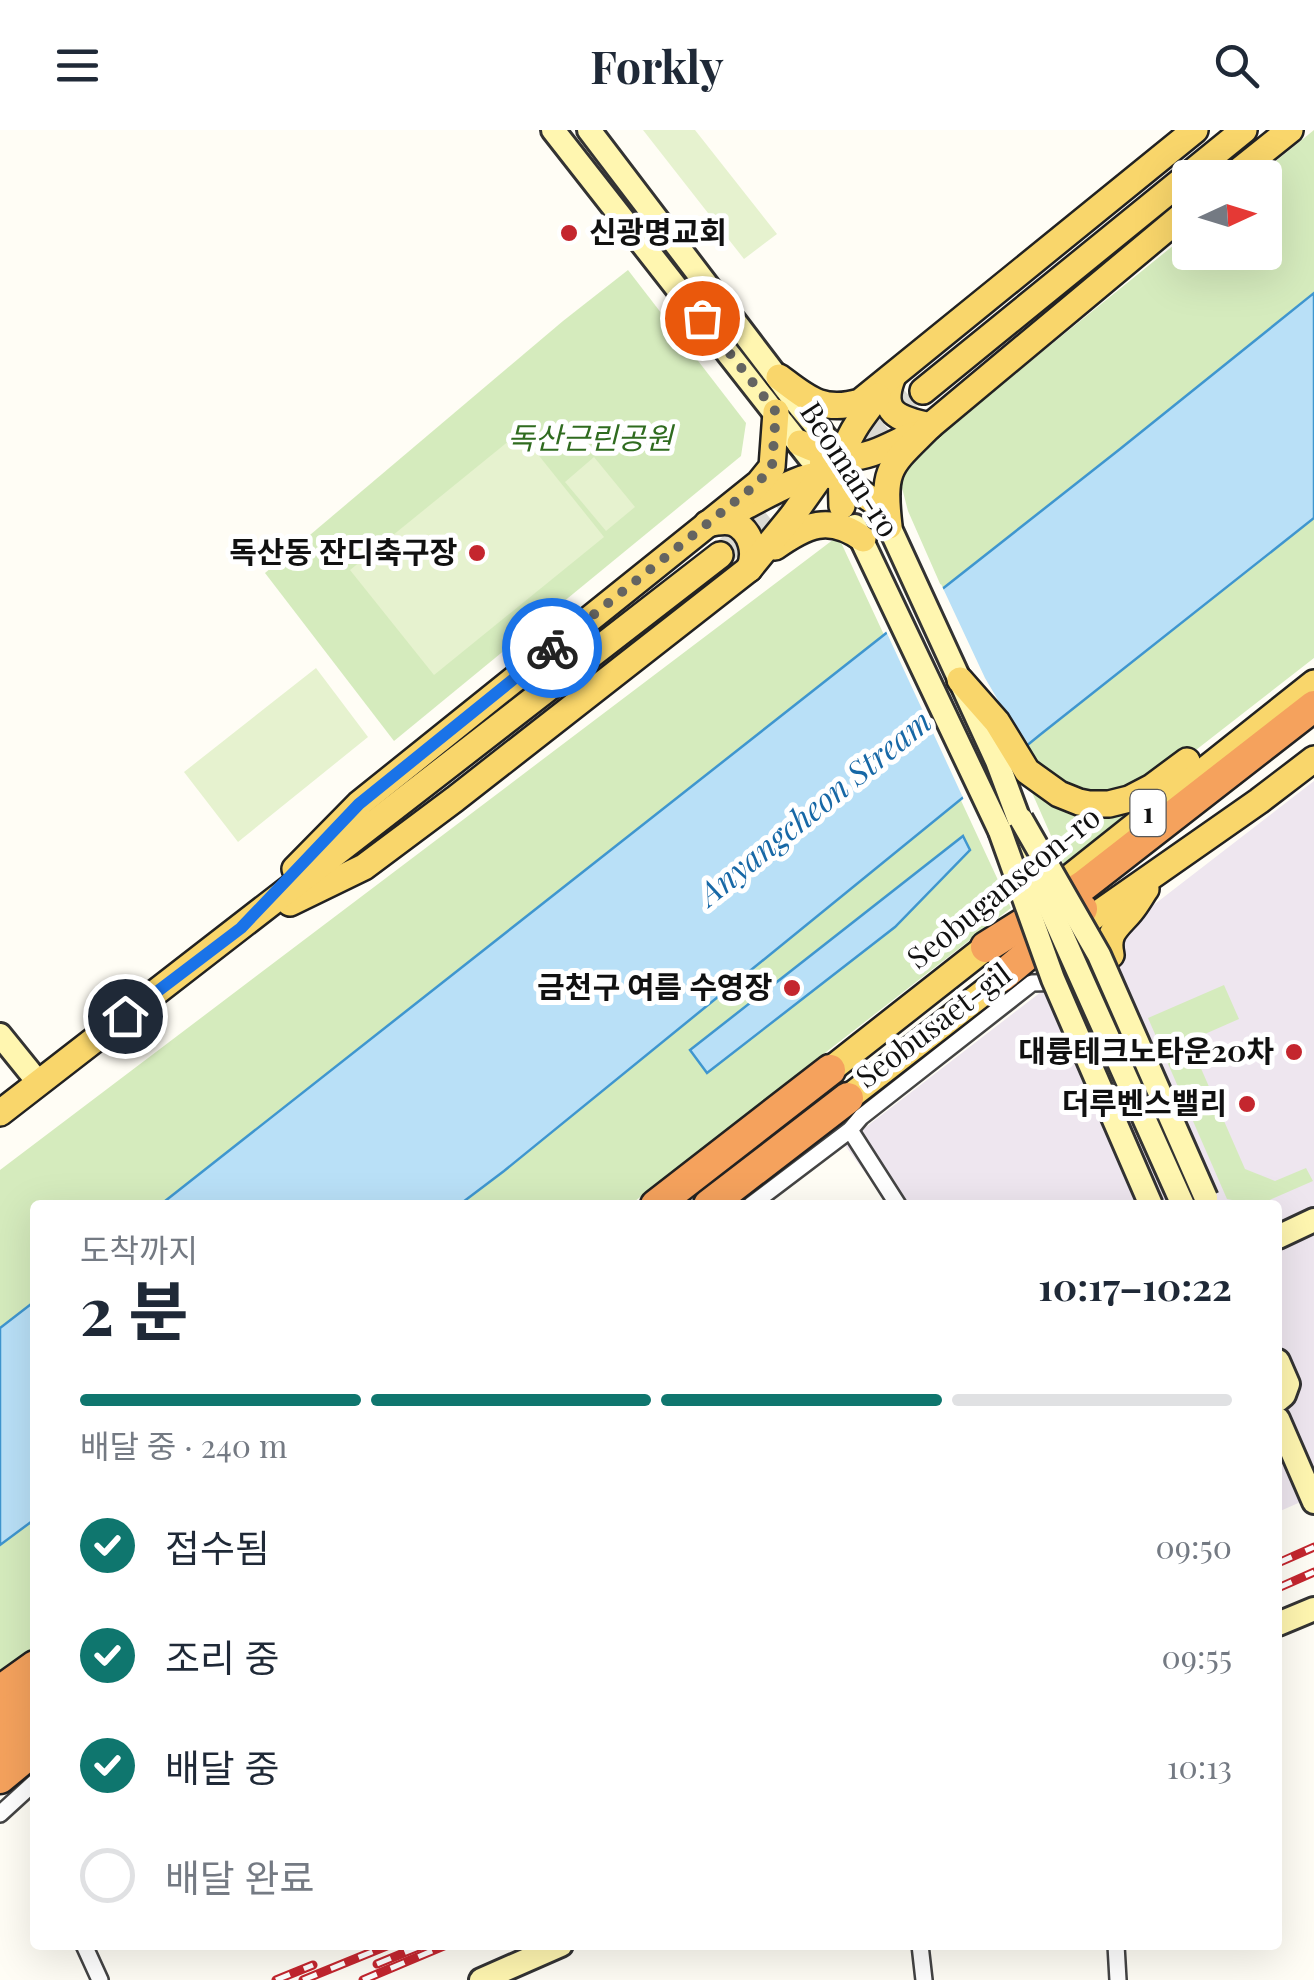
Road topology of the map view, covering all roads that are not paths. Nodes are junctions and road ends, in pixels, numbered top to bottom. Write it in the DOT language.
graph roads {
  1 [pos="553,130"];
  2 [pos="588,130"];
  3 [pos="1195,130"];
  4 [pos="1244,130"];
  5 [pos="1290,130"];
  6 [pos="1252,160"];
  7 [pos="1172,224"];
  8 [pos="893,376"];
  9 [pos="779,377"];
  10 [pos="923,391"];
  11 [pos="776,412"];
  12 [pos="930,426"];
  13 [pos="827,464"];
  14 [pos="872,500"];
  15 [pos="708,524"];
  16 [pos="889,526"];
  17 [pos="863,539"];
  18 [pos="720,555"];
  19 [pos="754,564"];
  20 [pos="1314,665"];
  21 [pos="960,680"];
  22 [pos="1314,682"];
  23 [pos="1314,706"];
  24 [pos="1314,730"];
  25 [pos="1314,759"];
  26 [pos="1011,825"];
  27 [pos="1159,870"];
  28 [pos="241,928"];
  29 [pos="986,947"];
  30 [pos="1111,955"];
  31 [pos="1002,976"];
  32 [pos="0,1035"];
  33 [pos="830,1070"];
  34 [pos="38,1082"];
  35 [pos="848,1098"];
  36 [pos="0,1113"];
  37 [pos="850,1130"];
  38 [pos="662,1200"];
  39 [pos="715,1200"];
  40 [pos="759,1200"];
  41 [pos="895,1200"];
  42 [pos="1149,1200"];
  43 [pos="1198,1200"];
  44 [pos="1198,1200"];
  45 [pos="1314,1220"];
  46 [pos="1282,1235"];
  47 [pos="1282,1370"];
  48 [pos="1282,1396"];
  49 [pos="1282,1428"];
  50 [pos="1314,1502"];
  51 [pos="1314,1609"];
  52 [pos="1282,1622"];
  53 [pos="30,1670"];
  54 [pos="0,1691"];
  55 [pos="30,1697"];
  56 [pos="0,1720"];
  57 [pos="30,1723"];
  58 [pos="0,1746"];
  59 [pos="30,1753"];
  60 [pos="0,1778"];
  61 [pos="30,1787"];
  62 [pos="0,1814"];
  63 [pos="86,1950"];
  64 [pos="550,1950"];
  65 [pos="921,1950"];
  66 [pos="1116,1950"];
  67 [pos="100,1980"];
  68 [pos="480,1980"];
  69 [pos="924,1980"];
  70 [pos="1118,1980"];
  1 -- 11 [label="main road, Beoman-ro"];
  2 -- 9 [label="main road, Beoman-ro"];
  3 -- 8 [label="main road"];
  4 -- 10 [label="main road"];
  5 -- 6 [label="main road"];
  7 -- 12 [label="main road"];
  8 -- 9 [label="main road"];
  8 -- 12 [label="main road"];
  8 -- 13 [label="main road"];
  9 -- 13 [label="main road, Beoman-ro"];
  11 -- 13 [label="main road, Beoman-ro"];
  11 -- 15 [label="main road"];
  12 -- 13 [label="main road"];
  12 -- 16 [label="main road"];
  13 -- 14 [label="main road"];
  13 -- 15 [label="main road"];
  13 -- 17 [label="main road, Beoman-ro"];
  13 -- 19 [label="main road"];
  14 -- 16 [label="main road, Beoman-ro"];
  15 -- 19 [label="main road"];
  15 -- 28 [label="main road"];
  16 -- 21 [label="main road, Beoman-ro"];
  17 -- 19 [label="main road"];
  17 -- 26 [label="main road, Beoman-ro"];
  18 -- 28 [label="main road"];
  19 -- 28 [label="main road"];
  20 -- 21 [label="main road"];
  21 -- 26 [label="main road, Beoman-ro"];
  22 -- 29 [label="main road, Seobuganseon-ro / 1"];
  23 -- 29 [label="highway"];
  24 -- 31 [label="highway"];
  25 -- 27 [label="main road, 1"];
  26 -- 42 [label="main road, bridge"];
  26 -- 43 [label="main road, Beoman-ro, bridge"];
  26 -- 44 [label="main road, bridge"];
  27 -- 30 [label="main road"];
  27 -- 31 [label="main road, 1"];
  28 -- 34 [label="main road"];
  29 -- 33 [label="main road, Seobuganseon-ro / 1"];
  30 -- 37 [label="street, Seobusaet-gil"];
  31 -- 35 [label="main road, 1"];
  32 -- 34 [label="main road"];
  33 -- 38 [label="highway, 1"];
  34 -- 36 [label="main road"];
  35 -- 39 [label="highway, 1"];
  37 -- 40 [label="street, Seobusaet-gil"];
  37 -- 41 [label="street, Seobusaet-gil"];
  45 -- 46 [label="main road"];
  47 -- 48 [label="main road"];
  49 -- 50 [label="main road"];
  51 -- 52 [label="main road"];
  53 -- 54 [label="highway"];
  55 -- 56 [label="highway"];
  57 -- 58 [label="highway"];
  59 -- 60 [label="highway"];
  61 -- 62 [label="street"];
  63 -- 67 [label="street"];
  64 -- 68 [label="main road"];
  65 -- 69 [label="street"];
  66 -- 70 [label="street"];
}
